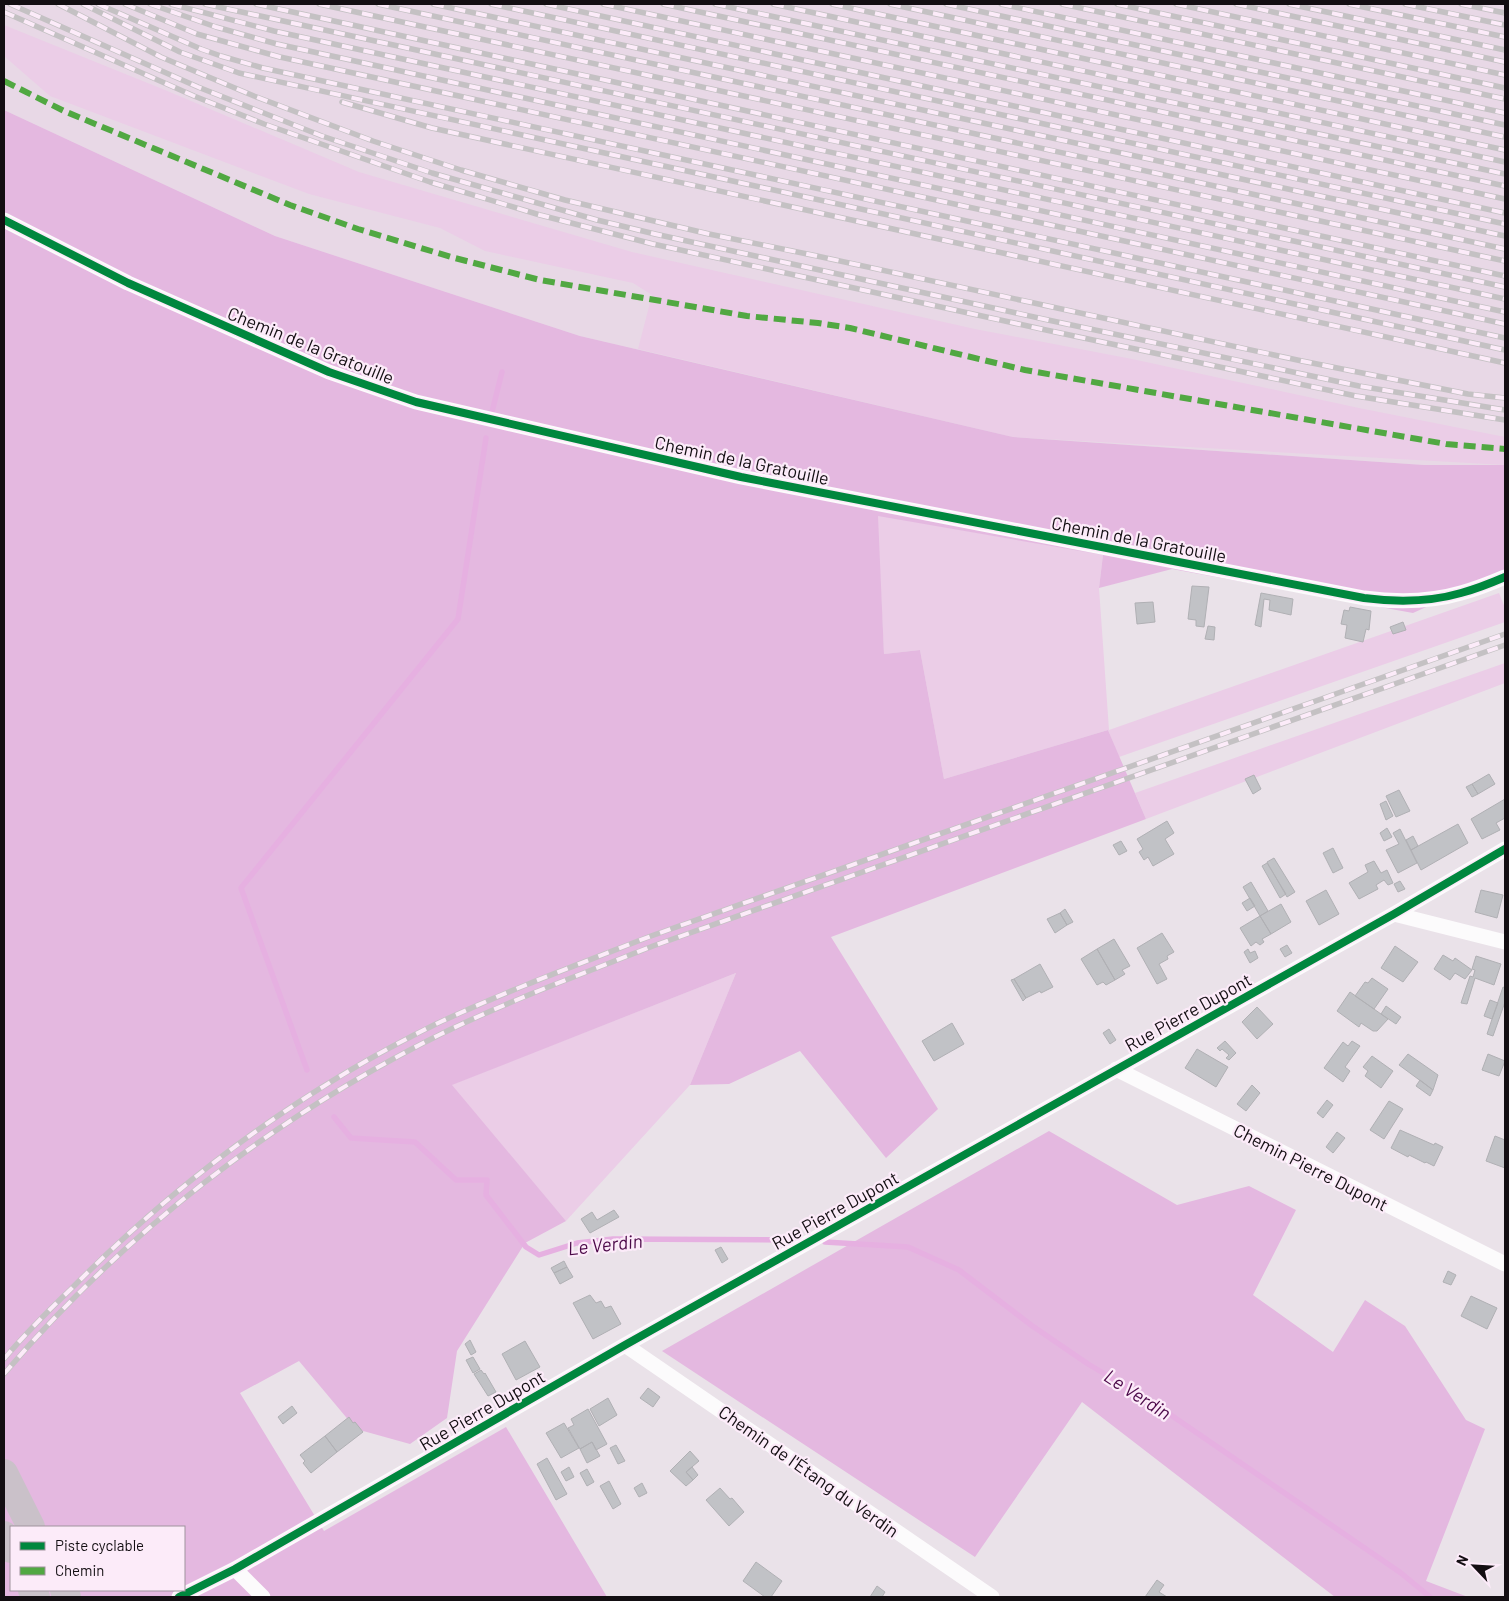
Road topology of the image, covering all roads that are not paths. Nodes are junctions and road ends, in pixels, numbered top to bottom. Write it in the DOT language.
graph roads {
  1 [pos="4,220"];
  2 [pos="1505,577"];
  3 [pos="1505,849"];
  4 [pos="1394,914"];
  5 [pos="1505,942"];
  6 [pos="1116,1069"];
  7 [pos="1505,1264"];
  8 [pos="625,1345"];
  9 [pos="4,1473"];
  10 [pos="31,1526"];
  11 [pos="4,1535"];
  12 [pos="10,1547"];
  13 [pos="235,1569"];
  14 [pos="179,1597"];
  15 [pos="263,1597"];
  16 [pos="992,1597"];
  1 -- 2 [label="street, Chemin de la Gratouille"];
  3 -- 4 [label="street, Rue Pierre Dupont"];
  4 -- 5 [label="street"];
  4 -- 6 [label="street, Rue Pierre Dupont"];
  6 -- 7 [label="street, Chemin Pierre Dupont"];
  6 -- 8 [label="street, Rue Pierre Dupont"];
  8 -- 13 [label="street, Rue Pierre Dupont"];
  8 -- 16 [label="street, Chemin de l'Étang du Verdin"];
  9 -- 10 [label="highway"];
  11 -- 12 [label="highway"];
  13 -- 14 [label="street, Rue Pierre Dupont"];
  13 -- 15 [label="street"];
}
